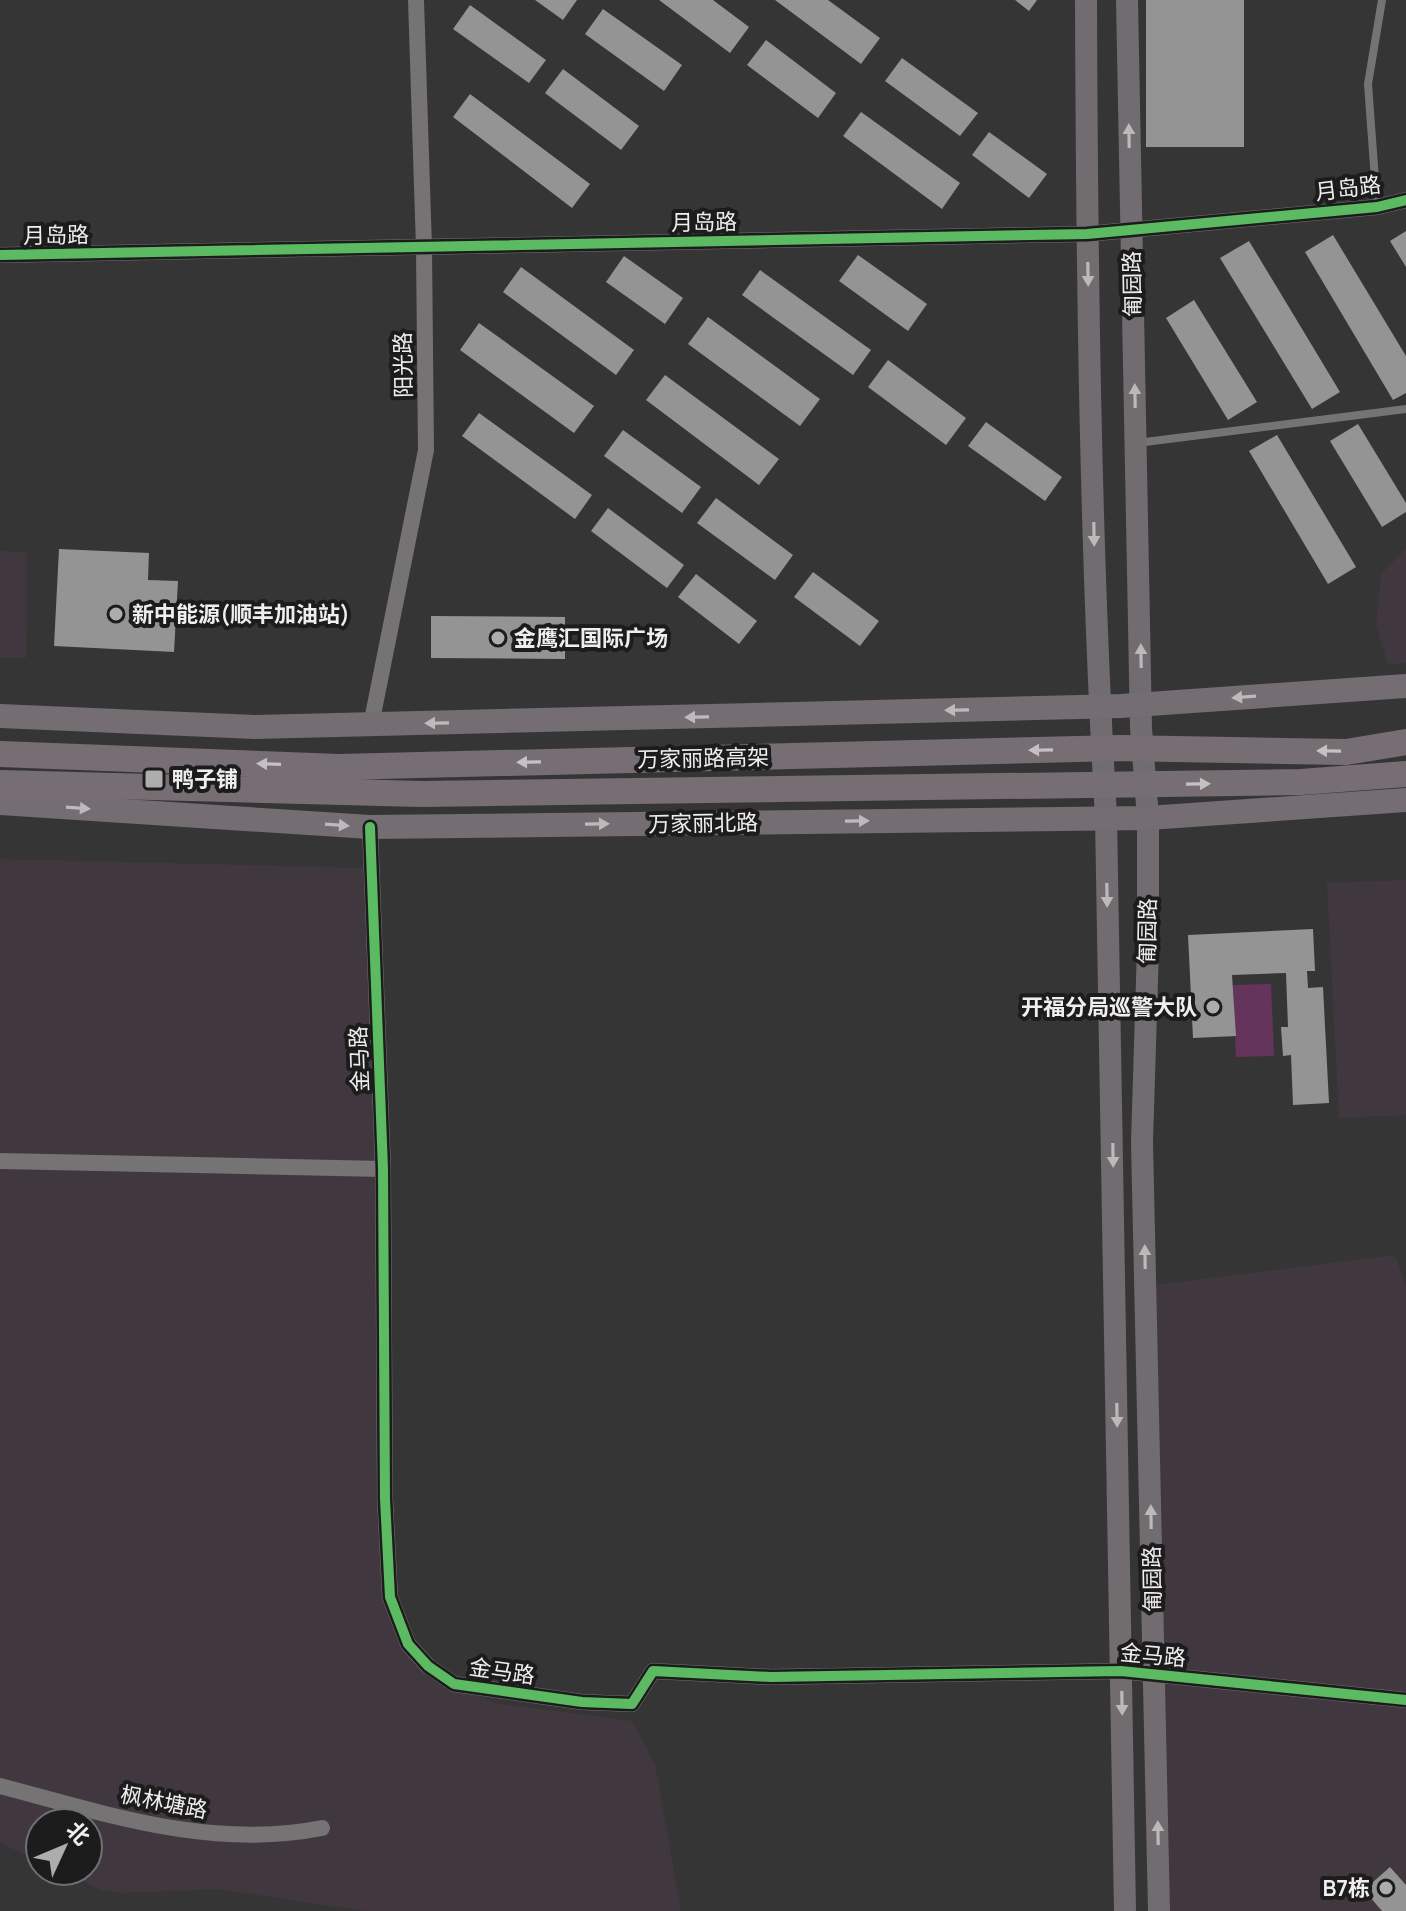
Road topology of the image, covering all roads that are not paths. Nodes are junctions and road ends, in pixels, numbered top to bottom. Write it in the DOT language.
graph roads {
  1 [pos="416,0"];
  2 [pos="1086,0"];
  3 [pos="1127,0"];
  4 [pos="1382,0"];
  5 [pos="1406,200"];
  6 [pos="1377,207"];
  7 [pos="1131,229"];
  8 [pos="1087,234"];
  9 [pos="424,248"];
  10 [pos="0,255"];
  11 [pos="1406,409"];
  12 [pos="1136,443"];
  13 [pos="1406,686"];
  14 [pos="1142,705"];
  15 [pos="1099,707"];
  16 [pos="0,716"];
  17 [pos="371,725"];
  18 [pos="1406,742"];
  19 [pos="0,754"];
  20 [pos="1406,774"];
  21 [pos="0,783"];
  22 [pos="1406,800"];
  23 [pos="0,803"];
  24 [pos="1106,817"];
  25 [pos="1148,818"];
  26 [pos="370,827"];
  27 [pos="0,1161"];
  28 [pos="383,1169"];
  29 [pos="1121,1671"];
  30 [pos="1154,1674"];
  31 [pos="1406,1700"];
  32 [pos="0,1786"];
  33 [pos="322,1828"];
  34 [pos="1125,1911"];
  35 [pos="1159,1911"];
  1 -- 9 [label="street, 阳光路"];
  2 -- 8 [label="main road, 匍园路"];
  7 -- 3 [label="main road, 匍园路, one-way"];
  4 -- 6 [label="lane"];
  5 -- 6 [label="street, 月岛路"];
  6 -- 7 [label="street, 月岛路"];
  7 -- 8 [label="street, 月岛路"];
  12 -- 7 [label="main road, 匍园路, one-way"];
  8 -- 9 [label="street, 月岛路"];
  8 -- 15 [label="main road, 匍园路, one-way"];
  9 -- 10 [label="street, 月岛路"];
  9 -- 17 [label="street, 阳光路"];
  11 -- 12 [label="lane"];
  14 -- 12 [label="main road, 匍园路, one-way"];
  13 -- 14 [label="main road, one-way"];
  14 -- 15 [label="main road"];
  14 -- 25 [label="main road, 匍园路"];
  15 -- 17 [label="main road, one-way"];
  15 -- 24 [label="main road, 匍园路"];
  16 -- 17 [label="main road"];
  18 -- 19 [label="highway, 万家丽路高架, one-way"];
  21 -- 20 [label="highway, 万家丽路高架, one-way"];
  22 -- 25 [label="main road, 万家丽北路"];
  23 -- 26 [label="main road, 万家丽北路, one-way"];
  24 -- 25 [label="main road, 万家丽北路"];
  26 -- 24 [label="main road, 万家丽北路, one-way"];
  24 -- 29 [label="main road, 匍园路, one-way"];
  30 -- 25 [label="main road, 匍园路, one-way"];
  26 -- 28 [label="street, 金马路"];
  27 -- 28 [label="street"];
  28 -- 29 [label="street, 金马路"];
  29 -- 30 [label="street, 金马路"];
  29 -- 34 [label="main road, 匍园路, one-way"];
  30 -- 31 [label="street, 金马路"];
  35 -- 30 [label="main road, 匍园路, one-way"];
  32 -- 33 [label="street, 枫林塘路"];
}
